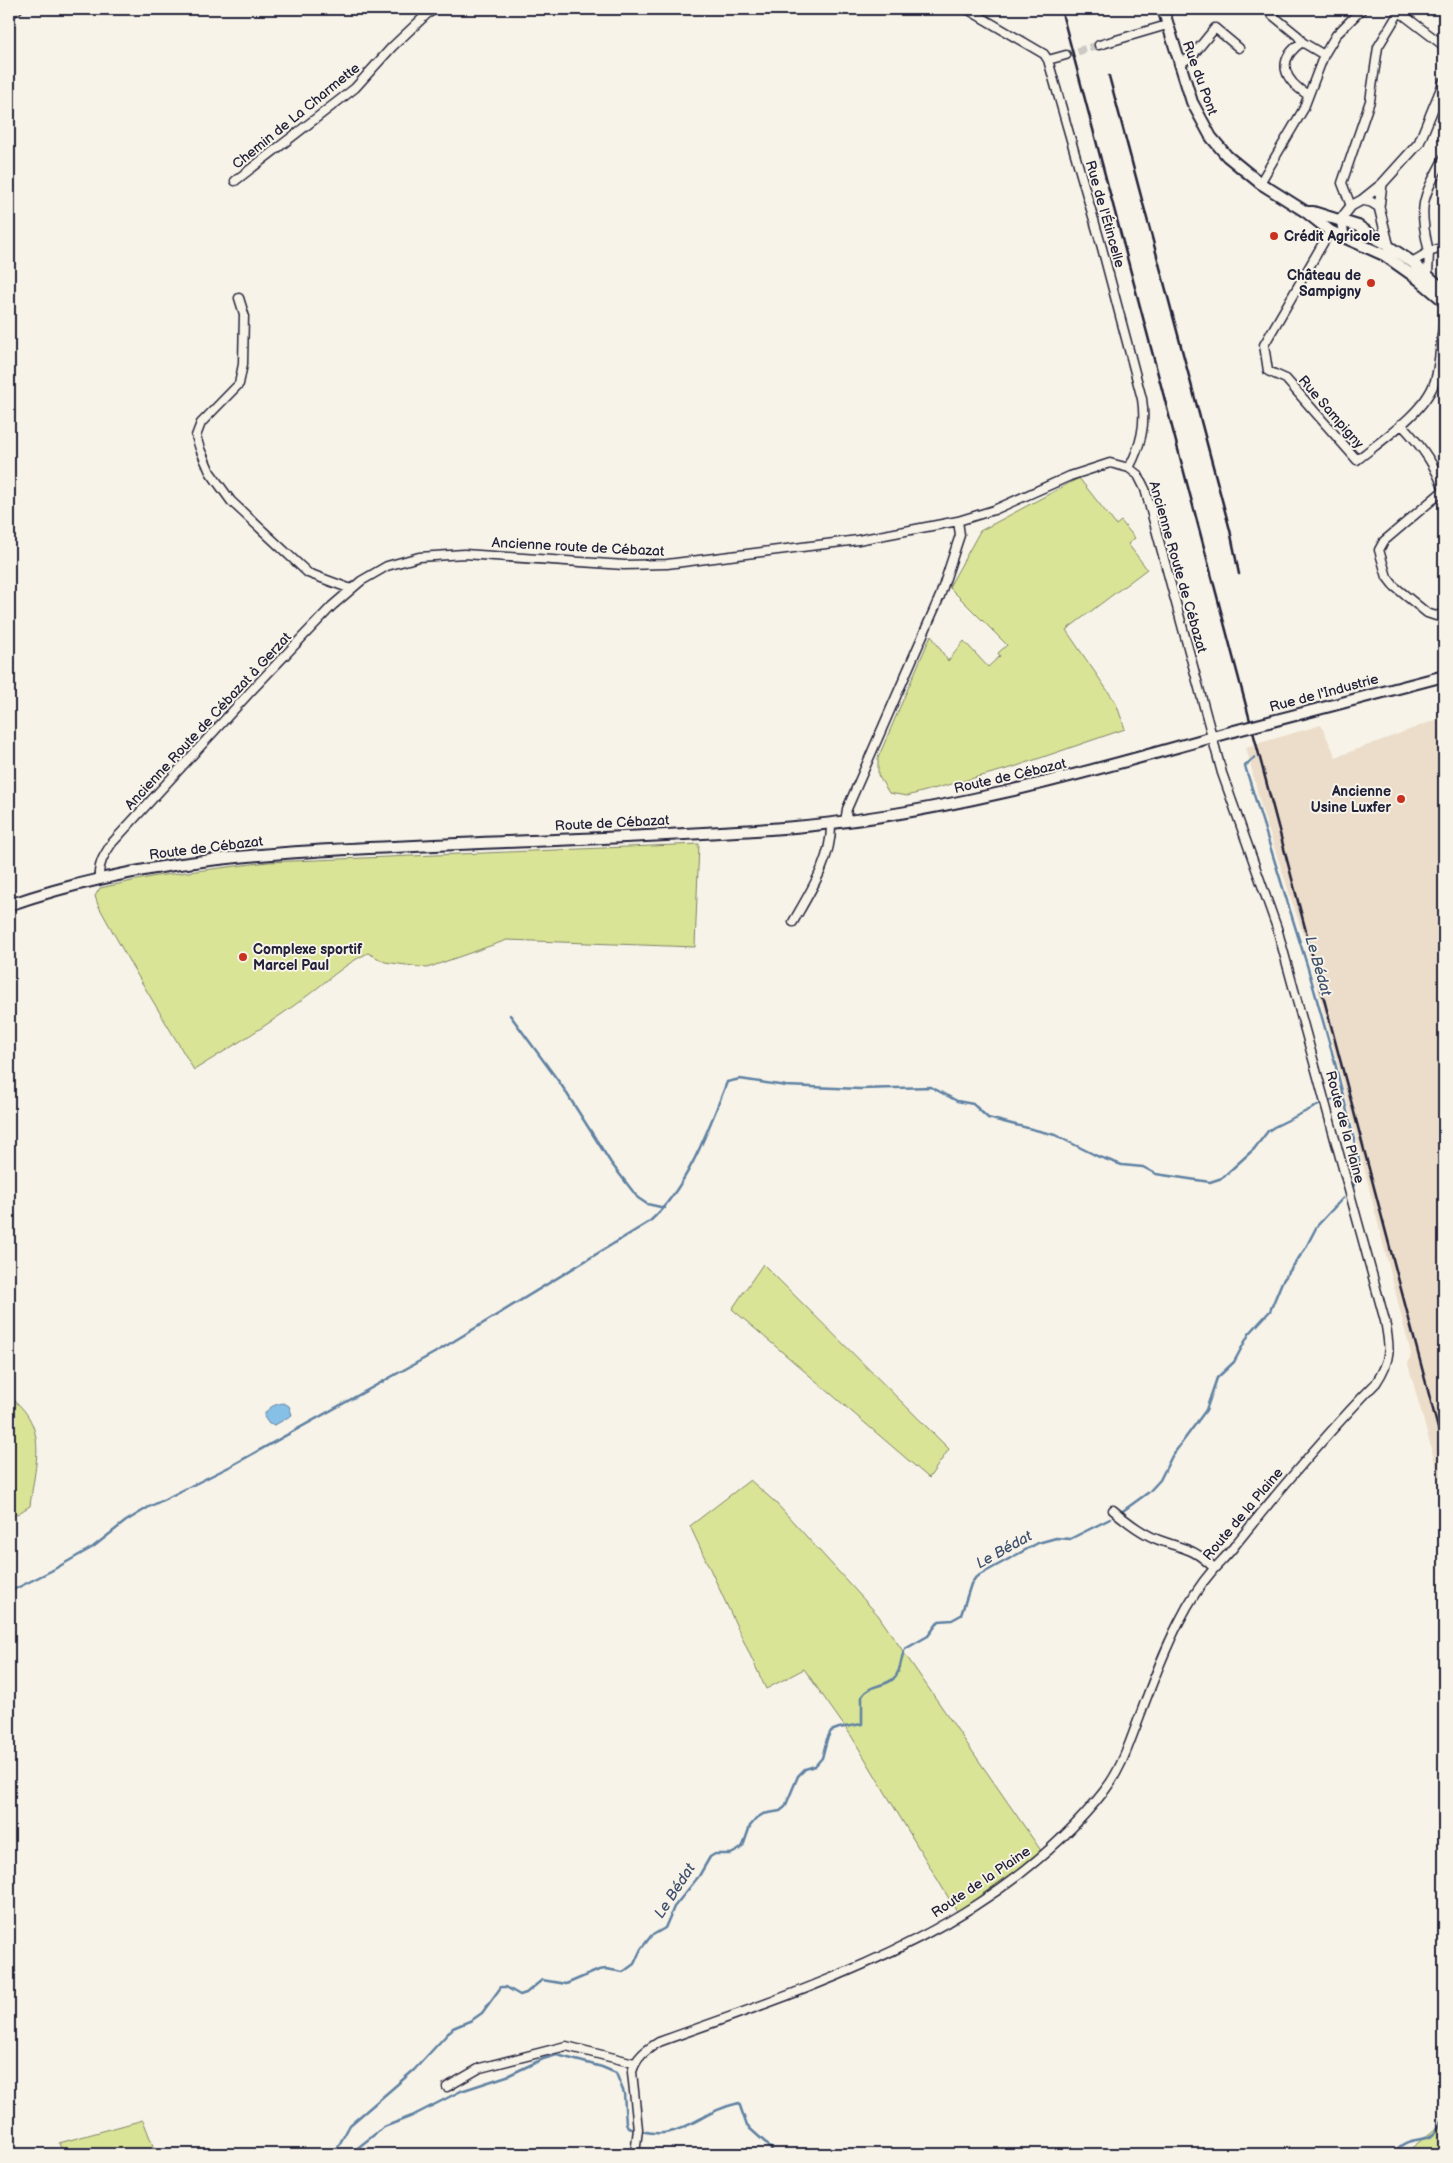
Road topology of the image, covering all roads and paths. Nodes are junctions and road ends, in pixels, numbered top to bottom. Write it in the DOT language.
graph roads {
  1 [pos="18,9"];
  2 [pos="436,9"];
  3 [pos="967,9"];
  4 [pos="1162,9"];
  5 [pos="1276,9"];
  6 [pos="1362,9"];
  7 [pos="1398,10"];
  8 [pos="9,15"];
  9 [pos="1167,24"];
  10 [pos="1302,42"];
  11 [pos="1099,45"];
  12 [pos="1444,46"];
  13 [pos="1239,48"];
  14 [pos="1066,55"];
  15 [pos="1324,55"];
  16 [pos="1048,60"];
  17 [pos="1179,65"];
  18 [pos="1444,82"];
  19 [pos="1308,95"];
  20 [pos="1444,158"];
  21 [pos="235,181"];
  22 [pos="1260,183"];
  23 [pos="1382,184"];
  24 [pos="1362,200"];
  25 [pos="1351,206"];
  26 [pos="1379,207"];
  27 [pos="1306,212"];
  28 [pos="1341,219"];
  29 [pos="1384,227"];
  30 [pos="1330,231"];
  31 [pos="1344,236"];
  32 [pos="1375,236"];
  33 [pos="1361,244"];
  34 [pos="1389,247"];
  35 [pos="1444,248"];
  36 [pos="1429,252"];
  37 [pos="1412,262"];
  38 [pos="1428,274"];
  39 [pos="1444,290"];
  40 [pos="239,298"];
  41 [pos="1444,302"];
  42 [pos="1444,323"];
  43 [pos="1401,424"];
  44 [pos="1129,468"];
  45 [pos="1444,491"];
  46 [pos="958,521"];
  47 [pos="351,589"];
  48 [pos="1444,613"];
  49 [pos="1444,676"];
  50 [pos="1212,738"];
  51 [pos="845,822"];
  52 [pos="830,824"];
  53 [pos="99,878"];
  54 [pos="9,905"];
  55 [pos="794,922"];
  56 [pos="1112,1510"];
  57 [pos="1214,1568"];
  58 [pos="634,2063"];
  59 [pos="447,2087"];
  60 [pos="635,2154"];
  1 -- 8 [label="street"];
  2 -- 21 [label="street, Chemin de La Charmette"];
  3 -- 16 [label="street"];
  4 -- 9 [label="main road, Rue du Pont"];
  5 -- 10 [label="street"];
  6 -- 15 [label="street"];
  7 -- 12 [label="street"];
  7 -- 25 [label="street"];
  9 -- 11 [label="street"];
  9 -- 17 [label="main road, Rue du Pont"];
  10 -- 15 [label="street"];
  10 -- 19 [label="street"];
  13 -- 17 [label="street"];
  14 -- 16 [label="street"];
  15 -- 19 [label="street"];
  16 -- 44 [label="street, Rue de l'Étincelle"];
  17 -- 22 [label="main road, Rue du Pont"];
  18 -- 23 [label="street"];
  19 -- 22 [label="street"];
  20 -- 36 [label="street"];
  22 -- 27 [label="main road, Rue du Pont"];
  23 -- 24 [label="street"];
  23 -- 26 [label="street"];
  24 -- 25 [label="street"];
  24 -- 26 [label="street"];
  25 -- 28 [label="street"];
  26 -- 29 [label="street"];
  27 -- 28 [label="main road"];
  27 -- 30 [label="main road, Rue du Pont"];
  28 -- 31 [label="street"];
  28 -- 32 [label="main road"];
  29 -- 32 [label="street"];
  29 -- 34 [label="street"];
  30 -- 31 [label="main road, Rue du Pont"];
  30 -- 43 [label="street, Rue Sampigny"];
  31 -- 33 [label="main road, Rue du Pont"];
  32 -- 33 [label="street"];
  32 -- 34 [label="main road"];
  33 -- 41 [label="main road, Rue du Pont"];
  34 -- 37 [label="main road"];
  35 -- 36 [label="street"];
  36 -- 37 [label="street"];
  36 -- 38 [label="street"];
  37 -- 38 [label="main road"];
  38 -- 39 [label="main road"];
  40 -- 47 [label="street"];
  42 -- 43 [label="street, Rue Sampigny"];
  43 -- 45 [label="street"];
  44 -- 46 [label="street"];
  44 -- 50 [label="street, Ancienne Route de Cébazat"];
  45 -- 48 [label="street"];
  46 -- 47 [label="street, Ancienne route de Cébazat"];
  46 -- 51 [label="street"];
  47 -- 53 [label="street, Ancienne Route de Cébazat à Gerzat"];
  49 -- 50 [label="main road, Rue de l'Industrie, bridge"];
  50 -- 51 [label="main road, Route de Cébazat"];
  50 -- 57 [label="street, Route de la Plaine"];
  51 -- 52 [label="main road, Route de Cébazat"];
  52 -- 53 [label="main road, Route de Cébazat"];
  52 -- 55 [label="street"];
  53 -- 54 [label="main road, Route de Cébazat"];
  56 -- 57 [label="street"];
  57 -- 58 [label="street, Route de la Plaine"];
  58 -- 59 [label="street"];
  58 -- 60 [label="street"];
}
